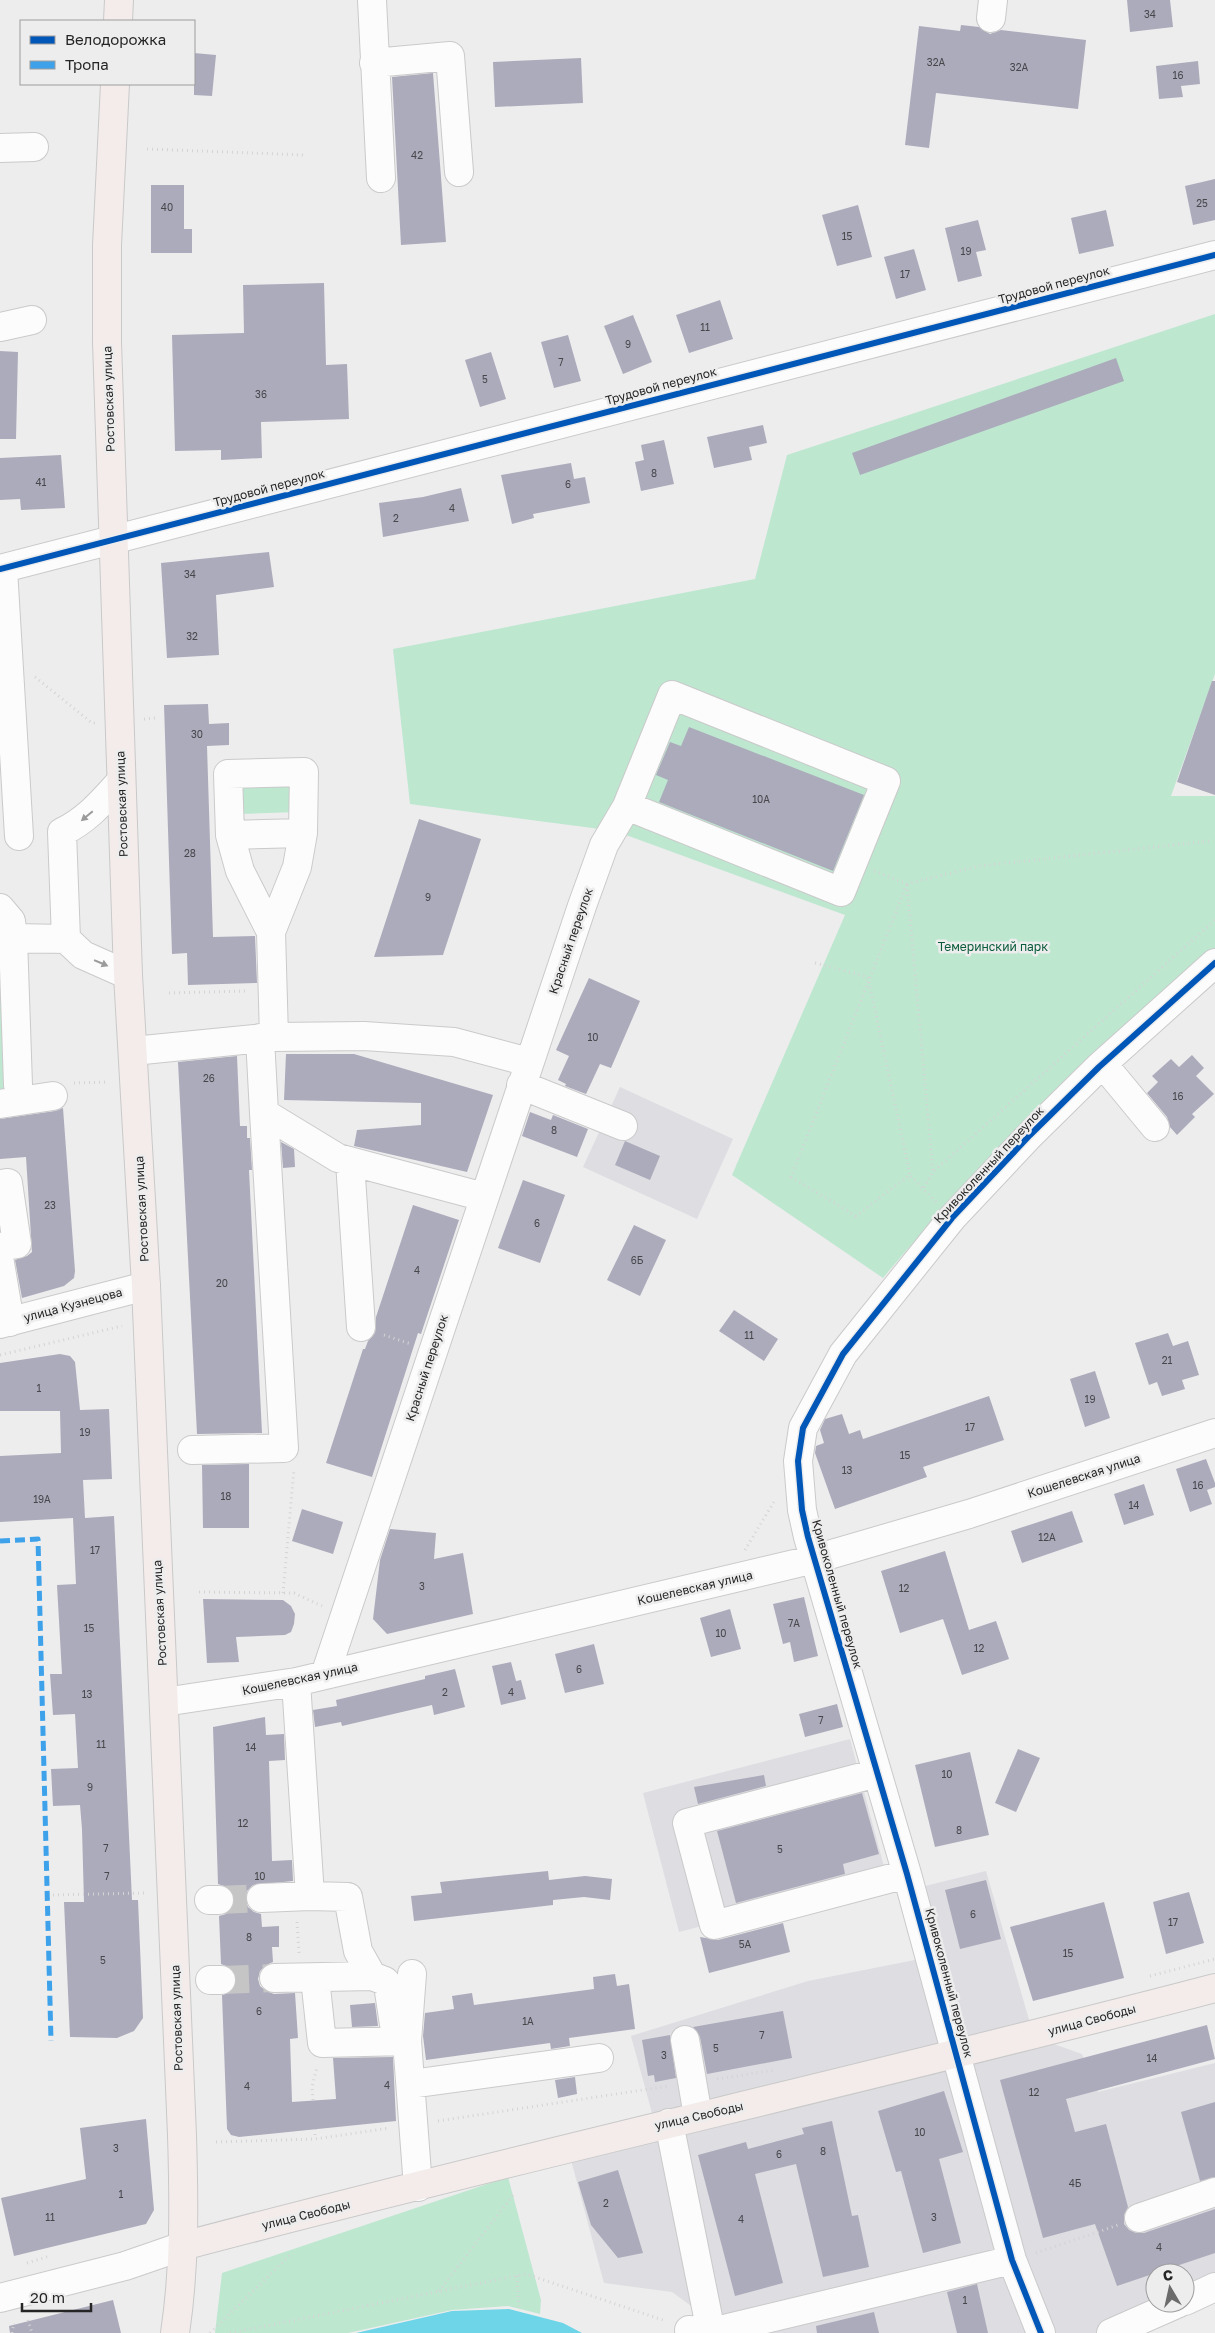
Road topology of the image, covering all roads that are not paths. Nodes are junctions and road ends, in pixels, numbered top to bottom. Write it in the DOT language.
graph roads {
  1 [pos="120,0"];
  2 [pos="372,0"];
  3 [pos="118,20"];
  4 [pos="374,62"];
  5 [pos="115,85"];
  6 [pos="34,147"];
  7 [pos="0,148"];
  8 [pos="459,172"];
  9 [pos="381,178"];
  10 [pos="1215,254"];
  11 [pos="32,320"];
  12 [pos="0,327"];
  13 [pos="114,540"];
  14 [pos="2,569"];
  15 [pos="122,781"];
  16 [pos="622,814"];
  17 [pos="62,832"];
  18 [pos="303,833"];
  19 [pos="230,835"];
  20 [pos="9,837"];
  21 [pos="0,908"];
  22 [pos="271,932"];
  23 [pos="13,938"];
  24 [pos="66,939"];
  25 [pos="1215,963"];
  26 [pos="128,975"];
  27 [pos="267,1037"];
  28 [pos="133,1051"];
  29 [pos="1102,1064"];
  30 [pos="525,1073"];
  31 [pos="9,1095"];
  32 [pos="53,1096"];
  33 [pos="264,1113"];
  34 [pos="623,1126"];
  35 [pos="1156,1127"];
  36 [pos="350,1162"];
  37 [pos="0,1184"];
  38 [pos="484,1197"];
  39 [pos="0,1247"];
  40 [pos="0,1263"];
  41 [pos="146,1286"];
  42 [pos="5,1323"];
  43 [pos="361,1327"];
  44 [pos="1215,1433"];
  45 [pos="192,1450"];
  46 [pos="815,1559"];
  47 [pos="325,1675"];
  48 [pos="296,1682"];
  49 [pos="164,1702"];
  50 [pos="877,1772"];
  51 [pos="907,1874"];
  52 [pos="302,1896"];
  53 [pos="261,1898"];
  54 [pos="412,1974"];
  55 [pos="372,1976"];
  56 [pos="1214,1990"];
  57 [pos="685,2040"];
  58 [pos="407,2041"];
  59 [pos="956,2054"];
  60 [pos="599,2058"];
  61 [pos="411,2084"];
  62 [pos="698,2116"];
  63 [pos="669,2123"];
  64 [pos="418,2187"];
  65 [pos="1215,2192"];
  66 [pos="1140,2218"];
  67 [pos="183,2246"];
  68 [pos="1012,2260"];
  69 [pos="1215,2287"];
  70 [pos="1195,2296"];
  71 [pos="0,2298"];
  72 [pos="1157,2313"];
  73 [pos="175,2333"];
  74 [pos="1041,2333"];
  75 [pos="1111,2333"];
  1 -- 3 [label="main road"];
  2 -- 4 [label="street"];
  4 -- 8 [label="street"];
  4 -- 9 [label="street"];
  5 -- 13 [label="main road, Ростовская улица"];
  6 -- 7 [label="street"];
  10 -- 13 [label="street, Трудовой переулок"];
  11 -- 12 [label="street"];
  13 -- 14 [label="street, Трудовой переулок"];
  13 -- 15 [label="main road, Ростовская улица"];
  14 -- 20 [label="street"];
  15 -- 17 [label="street, one-way"];
  15 -- 26 [label="main road, Ростовская улица"];
  16 -- 16 [label="street, Красный переулок"];
  16 -- 30 [label="street, Красный переулок"];
  17 -- 20 [label="street"];
  17 -- 24 [label="street"];
  18 -- 19 [label="street"];
  18 -- 19 [label="street"];
  18 -- 22 [label="street"];
  19 -- 22 [label="street"];
  21 -- 23 [label="street"];
  22 -- 27 [label="street"];
  23 -- 24 [label="street"];
  23 -- 31 [label="street"];
  24 -- 26 [label="street, one-way"];
  25 -- 29 [label="street, Кривоколенный переулок"];
  26 -- 28 [label="main road, Ростовская улица"];
  27 -- 28 [label="street"];
  27 -- 30 [label="street"];
  27 -- 33 [label="street"];
  28 -- 41 [label="main road, Ростовская улица"];
  29 -- 35 [label="street"];
  29 -- 46 [label="street, Кривоколенный переулок"];
  30 -- 34 [label="street"];
  30 -- 38 [label="street, Красный переулок"];
  31 -- 32 [label="street"];
  33 -- 36 [label="street"];
  33 -- 45 [label="street"];
  36 -- 38 [label="street"];
  36 -- 43 [label="street"];
  37 -- 39 [label="street"];
  38 -- 47 [label="street, Красный переулок"];
  40 -- 42 [label="street"];
  41 -- 42 [label="street, улица Кузнецова"];
  41 -- 49 [label="main road, Ростовская улица"];
  44 -- 46 [label="street, Кошелевская улица"];
  46 -- 47 [label="street, Кошелевская улица"];
  46 -- 50 [label="street, Кривоколенный переулок"];
  47 -- 48 [label="street, Кошелевская улица"];
  48 -- 49 [label="street, Кошелевская улица"];
  48 -- 52 [label="street"];
  49 -- 67 [label="main road, Ростовская улица"];
  50 -- 51 [label="street, Кривоколенный переулок"];
  50 -- 51 [label="street"];
  51 -- 59 [label="street, Кривоколенный переулок"];
  52 -- 53 [label="street"];
  52 -- 55 [label="street"];
  54 -- 58 [label="street"];
  55 -- 58 [label="street"];
  55 -- 58 [label="street"];
  56 -- 59 [label="main road, улица Свободы"];
  57 -- 62 [label="street"];
  58 -- 61 [label="street"];
  59 -- 62 [label="main road, улица Свободы"];
  59 -- 68 [label="street, Кривоколенный переулок"];
  60 -- 61 [label="street"];
  61 -- 64 [label="street"];
  62 -- 63 [label="main road, улица Свободы"];
  63 -- 64 [label="main road, улица Свободы"];
  63 -- 68 [label="street"];
  64 -- 67 [label="main road, улица Свободы"];
  65 -- 66 [label="street"];
  67 -- 71 [label="street"];
  67 -- 73 [label="main road, Ростовская улица"];
  68 -- 74 [label="street, Кривоколенный переулок"];
  69 -- 70 [label="street"];
  72 -- 75 [label="street"];
}
